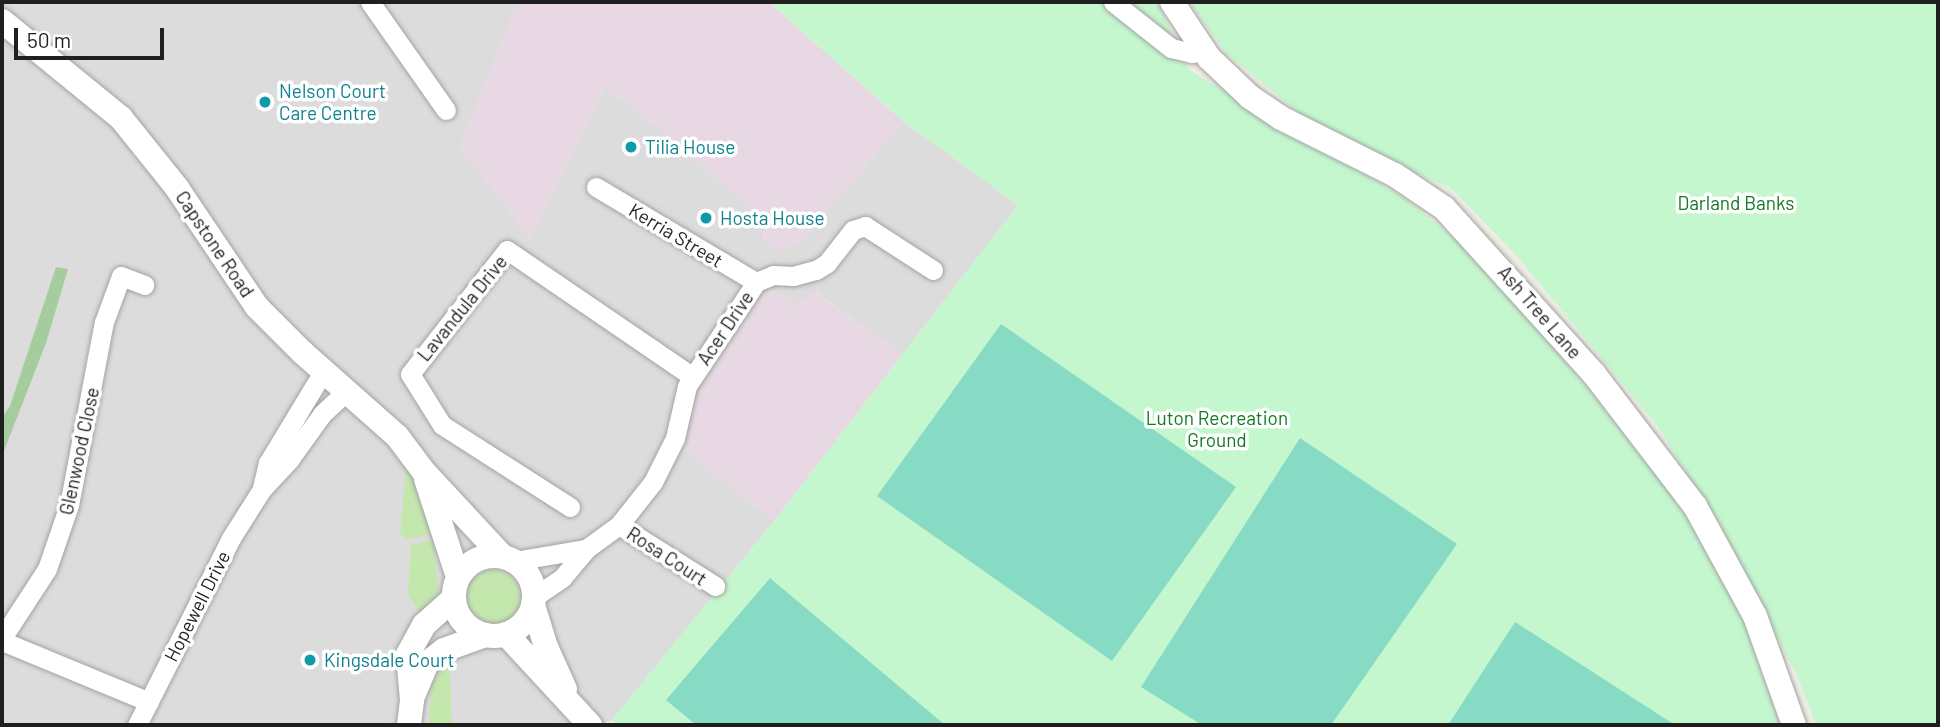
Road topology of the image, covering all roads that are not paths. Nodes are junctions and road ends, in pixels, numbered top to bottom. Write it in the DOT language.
graph roads {
  1 [pos="370,2"];
  2 [pos="1113,2"];
  3 [pos="1172,2"];
  4 [pos="2,21"];
  5 [pos="1203,50"];
  6 [pos="446,110"];
  7 [pos="596,187"];
  8 [pos="933,270"];
  9 [pos="756,282"];
  10 [pos="144,285"];
  11 [pos="324,370"];
  12 [pos="693,377"];
  13 [pos="347,391"];
  14 [pos="424,472"];
  15 [pos="262,489"];
  16 [pos="570,507"];
  17 [pos="619,524"];
  18 [pos="586,549"];
  19 [pos="508,559"];
  20 [pos="715,586"];
  21 [pos="456,588"];
  22 [pos="533,601"];
  23 [pos="495,634"];
  24 [pos="2,639"];
  25 [pos="412,700"];
  26 [pos="149,702"];
  27 [pos="582,717"];
  28 [pos="137,725"];
  29 [pos="409,725"];
  30 [pos="1794,725"];
  1 -- 6 [label="street"];
  2 -- 5 [label="street"];
  3 -- 5 [label="street, Ash Tree Lane"];
  4 -- 11 [label="street, Capstone Road"];
  5 -- 30 [label="street, Ash Tree Lane"];
  7 -- 9 [label="street, Kerria Street"];
  8 -- 9 [label="street, Acer Drive"];
  9 -- 12 [label="street, Acer Drive"];
  10 -- 24 [label="street, Glenwood Close"];
  11 -- 13 [label="street, Capstone Road"];
  11 -- 15 [label="street, Hopewell Drive"];
  12 -- 16 [label="street, Lavandula Drive"];
  12 -- 17 [label="street, Acer Drive"];
  13 -- 14 [label="street, Capstone Road"];
  13 -- 15 [label="street, Hopewell Drive"];
  14 -- 19 [label="street, Capstone Road"];
  14 -- 21 [label="street, Capstone Road"];
  15 -- 26 [label="street, Hopewell Drive"];
  17 -- 18 [label="street, Acer Drive"];
  17 -- 20 [label="street, Rosa Court"];
  18 -- 19 [label="street, Acer Drive"];
  18 -- 22 [label="street, Acer Drive"];
  19 -- 21 [label="street"];
  19 -- 22 [label="street"];
  21 -- 23 [label="street"];
  21 -- 25 [label="street"];
  22 -- 23 [label="street"];
  22 -- 27 [label="street"];
  23 -- 25 [label="street"];
  23 -- 27 [label="street"];
  24 -- 26 [label="street, Glenwood Close"];
  25 -- 29 [label="street"];
  26 -- 28 [label="street, Hopewell Drive"];
}
